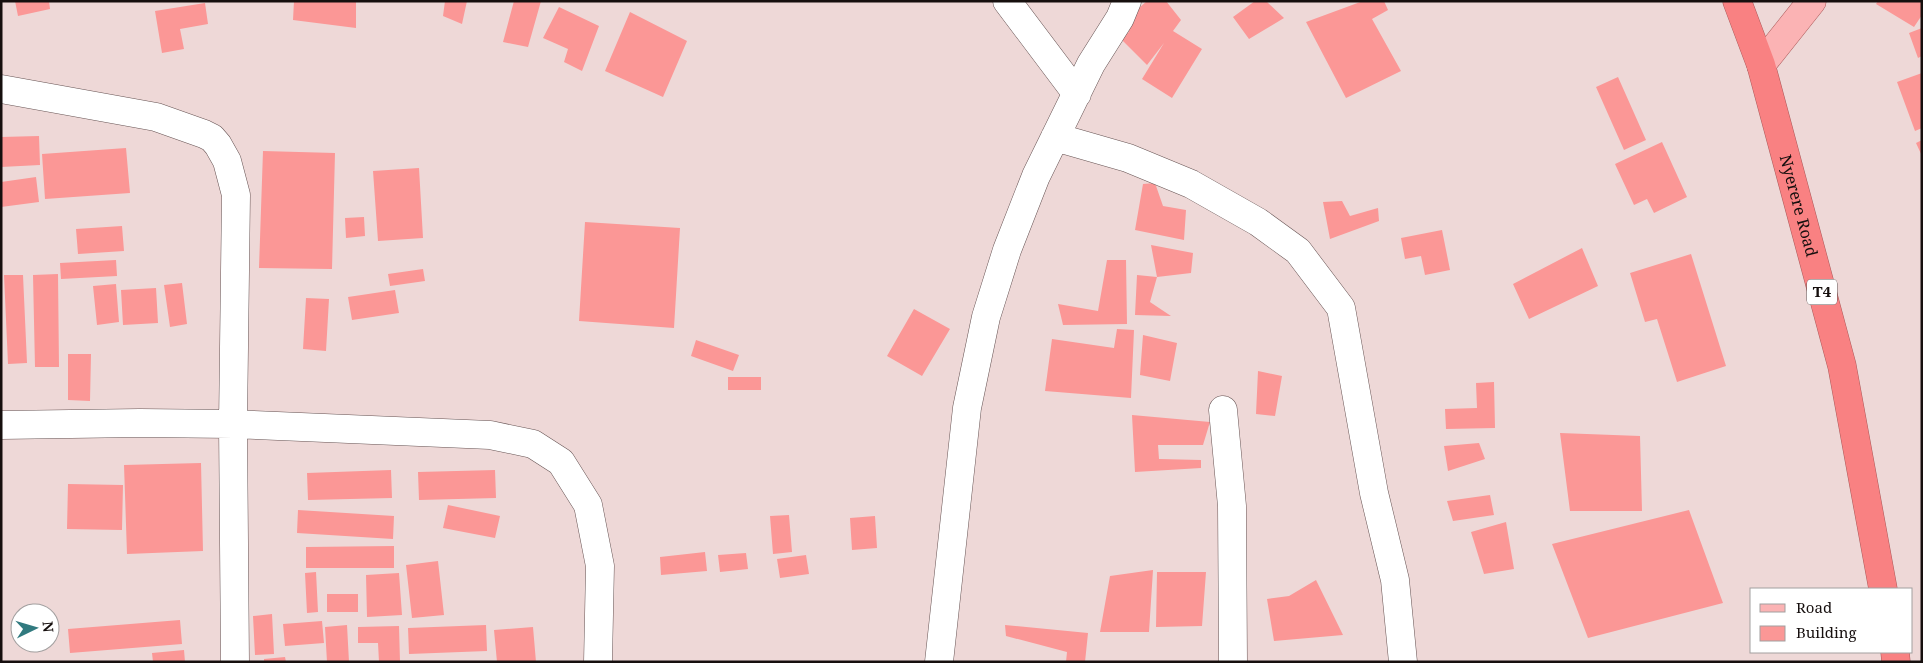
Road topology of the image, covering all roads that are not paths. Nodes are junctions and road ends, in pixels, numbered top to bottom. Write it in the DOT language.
graph roads {
  1 [pos="1007,1"];
  2 [pos="1127,1"];
  3 [pos="1737,1"];
  4 [pos="1812,1"];
  5 [pos="1761,65"];
  6 [pos="1,88"];
  7 [pos="1077,94"];
  8 [pos="1055,137"];
  9 [pos="1223,410"];
  10 [pos="233,424"];
  11 [pos="1,425"];
  12 [pos="1883,588"];
  13 [pos="236,662"];
  14 [pos="598,662"];
  15 [pos="939,662"];
  16 [pos="1233,662"];
  17 [pos="1403,662"];
  1 -- 7 [label="street"];
  2 -- 7 [label="street"];
  3 -- 5 [label="highway, Nyerere Road / T4"];
  4 -- 5 [label="main road"];
  5 -- 12 [label="highway, Nyerere Road / T4"];
  6 -- 10 [label="street"];
  7 -- 8 [label="street"];
  8 -- 15 [label="street"];
  8 -- 17 [label="street"];
  9 -- 16 [label="street"];
  10 -- 11 [label="street"];
  10 -- 13 [label="street"];
  10 -- 14 [label="street"];
}
